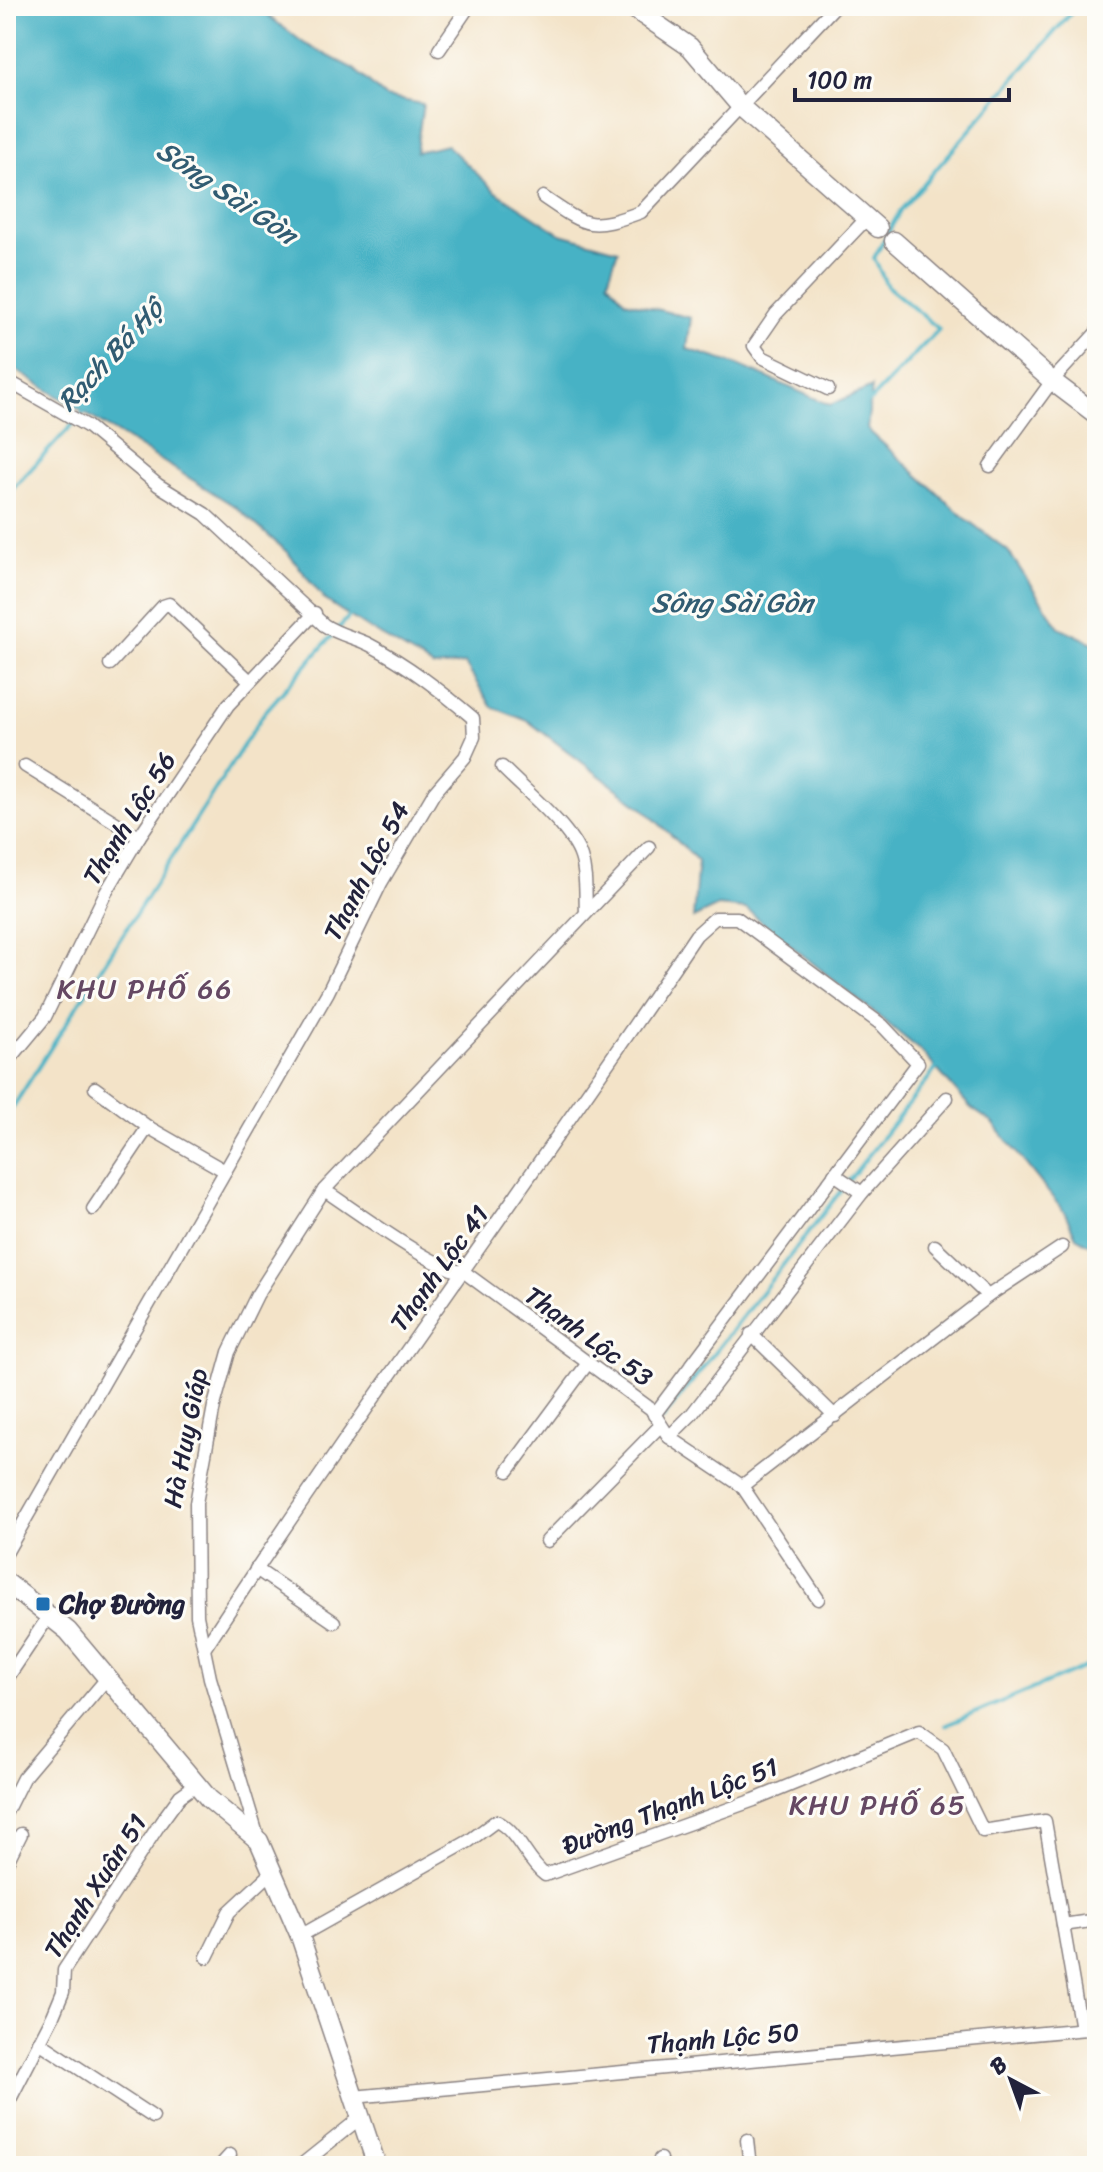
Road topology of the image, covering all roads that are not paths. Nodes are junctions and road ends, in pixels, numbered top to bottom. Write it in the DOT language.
graph roads {
  1 [pos="469,6"];
  2 [pos="630,6"];
  3 [pos="835,6"];
  4 [pos="439,50"];
  5 [pos="741,107"];
  6 [pos="543,197"];
  7 [pos="873,223"];
  8 [pos="894,241"];
  9 [pos="1097,332"];
  10 [pos="6,380"];
  11 [pos="1052,381"];
  12 [pos="828,389"];
  13 [pos="1097,415"];
  14 [pos="990,466"];
  15 [pos="315,613"];
  16 [pos="110,664"];
  17 [pos="250,681"];
  18 [pos="25,766"];
  19 [pos="502,767"];
  20 [pos="139,837"];
  21 [pos="649,847"];
  22 [pos="586,913"];
  23 [pos="6,1064"];
  24 [pos="95,1088"];
  25 [pos="947,1098"];
  26 [pos="148,1127"];
  27 [pos="225,1171"];
  28 [pos="836,1174"];
  29 [pos="324,1190"];
  30 [pos="861,1192"];
  31 [pos="93,1209"];
  32 [pos="935,1246"];
  33 [pos="1062,1247"];
  34 [pos="459,1272"];
  35 [pos="988,1296"];
  36 [pos="751,1334"];
  37 [pos="588,1363"];
  38 [pos="835,1416"];
  39 [pos="657,1420"];
  40 [pos="669,1437"];
  41 [pos="508,1471"];
  42 [pos="742,1486"];
  43 [pos="547,1541"];
  44 [pos="6,1553"];
  45 [pos="256,1569"];
  46 [pos="6,1582"];
  47 [pos="818,1599"];
  48 [pos="49,1616"];
  49 [pos="334,1622"];
  50 [pos="204,1649"];
  51 [pos="108,1677"];
  52 [pos="6,1680"];
  53 [pos="197,1784"];
  54 [pos="6,1812"];
  55 [pos="21,1834"];
  56 [pos="259,1841"];
  57 [pos="6,1864"];
  58 [pos="272,1872"];
  59 [pos="1097,1920"];
  60 [pos="1063,1925"];
  61 [pos="300,1936"];
  62 [pos="207,1957"];
  63 [pos="1097,2028"];
  64 [pos="1081,2029"];
  65 [pos="39,2042"];
  66 [pos="353,2097"];
  67 [pos="6,2107"];
  68 [pos="153,2117"];
  69 [pos="360,2118"];
  70 [pos="747,2140"];
  71 [pos="230,2155"];
  72 [pos="220,2166"];
  73 [pos="300,2166"];
  74 [pos="377,2166"];
  75 [pos="750,2166"];
  1 -- 4 [label="street"];
  2 -- 5 [label="street"];
  3 -- 5 [label="street"];
  5 -- 6 [label="street"];
  5 -- 7 [label="street"];
  7 -- 8 [label="street"];
  7 -- 12 [label="street"];
  8 -- 11 [label="street"];
  9 -- 11 [label="street"];
  10 -- 15 [label="street, Thạnh Lộc 54"];
  11 -- 13 [label="street"];
  11 -- 14 [label="street"];
  15 -- 17 [label="street, Thạnh Lộc 56"];
  15 -- 27 [label="street, Thạnh Lộc 54"];
  16 -- 17 [label="street"];
  17 -- 20 [label="street, Thạnh Lộc 56"];
  18 -- 20 [label="street"];
  19 -- 22 [label="street"];
  20 -- 23 [label="street, Thạnh Lộc 56"];
  21 -- 22 [label="street, Hà Huy Giáp"];
  22 -- 29 [label="street, Hà Huy Giáp"];
  24 -- 26 [label="street"];
  25 -- 30 [label="street"];
  26 -- 27 [label="street"];
  26 -- 31 [label="street"];
  27 -- 44 [label="street, Thạnh Lộc 54"];
  28 -- 30 [label="street"];
  28 -- 34 [label="street, Thạnh Lộc 41"];
  28 -- 39 [label="street"];
  29 -- 34 [label="street, Thạnh Lộc 53"];
  29 -- 50 [label="street, Hà Huy Giáp"];
  30 -- 36 [label="street"];
  32 -- 35 [label="street"];
  33 -- 35 [label="street"];
  34 -- 37 [label="street, Thạnh Lộc 53"];
  34 -- 45 [label="street, Thạnh Lộc 41"];
  35 -- 38 [label="street"];
  36 -- 38 [label="street"];
  36 -- 40 [label="street"];
  37 -- 39 [label="street, Thạnh Lộc 53"];
  37 -- 41 [label="street"];
  38 -- 42 [label="street"];
  39 -- 40 [label="street, Thạnh Lộc 53"];
  39 -- 43 [label="street"];
  40 -- 42 [label="street, Thạnh Lộc 53"];
  42 -- 47 [label="street, Thạnh Lộc 53"];
  45 -- 49 [label="street"];
  45 -- 50 [label="street, Thạnh Lộc 41"];
  46 -- 48 [label="street"];
  48 -- 51 [label="street"];
  48 -- 52 [label="street"];
  50 -- 56 [label="street, Hà Huy Giáp"];
  51 -- 53 [label="street"];
  51 -- 54 [label="street"];
  53 -- 56 [label="street"];
  53 -- 65 [label="street, Thạnh Xuân 51"];
  55 -- 57 [label="street"];
  56 -- 58 [label="street, Hà Huy Giáp"];
  58 -- 61 [label="street, Hà Huy Giáp"];
  58 -- 62 [label="street"];
  59 -- 60 [label="street"];
  60 -- 61 [label="street, Đường Thạnh Lộc 51"];
  60 -- 64 [label="street"];
  61 -- 66 [label="street, Hà Huy Giáp"];
  63 -- 64 [label="street, Thạnh Lộc 50"];
  64 -- 66 [label="street, Thạnh Lộc 50"];
  65 -- 67 [label="street, Thạnh Xuân 51"];
  65 -- 68 [label="street"];
  66 -- 69 [label="street, Hà Huy Giáp"];
  69 -- 73 [label="street"];
  69 -- 74 [label="street, Hà Huy Giáp"];
  70 -- 75 [label="street"];
  71 -- 72 [label="street"];
}
